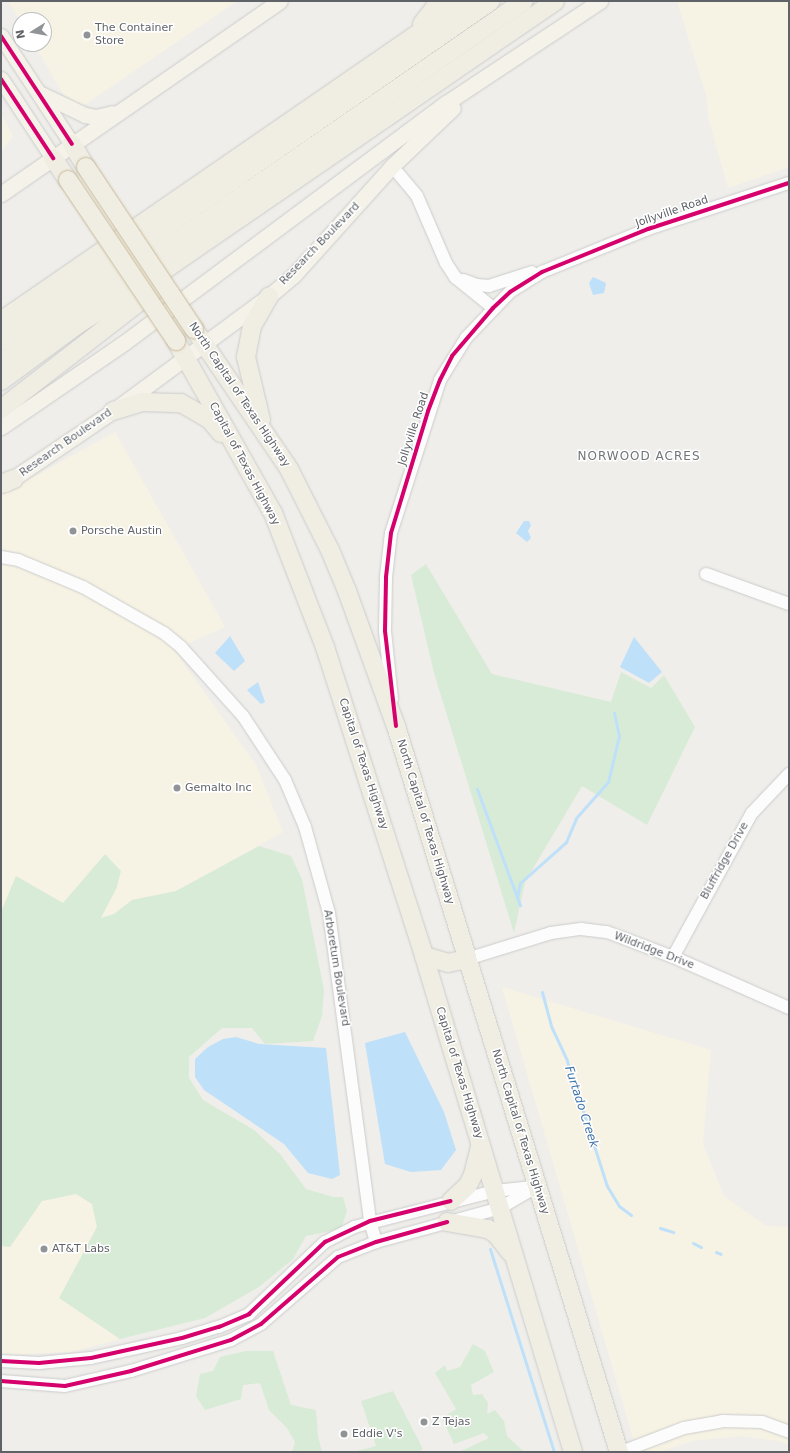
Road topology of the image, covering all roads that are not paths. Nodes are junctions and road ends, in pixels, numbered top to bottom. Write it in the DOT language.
graph roads {
  1 [pos="280,1"];
  2 [pos="440,1"];
  3 [pos="465,1"];
  4 [pos="491,1"];
  5 [pos="524,1"];
  6 [pos="555,1"];
  7 [pos="600,1"];
  8 [pos="1,36"];
  9 [pos="409,40"];
  10 [pos="1,79"];
  11 [pos="485,79"];
  12 [pos="38,92"];
  13 [pos="120,112"];
  14 [pos="72,144"];
  15 [pos="53,158"];
  16 [pos="392,166"];
  17 [pos="789,183"];
  18 [pos="1,194"];
  19 [pos="195,248"];
  20 [pos="542,272"];
  21 [pos="455,277"];
  22 [pos="269,296"];
  23 [pos="493,308"];
  24 [pos="1,321"];
  25 [pos="1,341"];
  26 [pos="176,341"];
  27 [pos="205,345"];
  28 [pos="186,356"];
  29 [pos="1,362"];
  30 [pos="1,380"];
  31 [pos="1,409"];
  32 [pos="113,410"];
  33 [pos="1,427"];
  34 [pos="264,428"];
  35 [pos="239,453"];
  36 [pos="6,483"];
  37 [pos="1,557"];
  38 [pos="706,574"];
  39 [pos="789,604"];
  40 [pos="396,726"];
  41 [pos="789,774"];
  42 [pos="424,956"];
  43 [pos="673,957"];
  44 [pos="467,959"];
  45 [pos="789,1008"];
  46 [pos="480,1143"];
  47 [pos="536,1187"];
  48 [pos="495,1191"];
  49 [pos="451,1202"];
  50 [pos="500,1208"];
  51 [pos="370,1221"];
  52 [pos="447,1222"];
  53 [pos="376,1242"];
  54 [pos="515,1259"];
  55 [pos="1,1361"];
  56 [pos="1,1380"];
  57 [pos="789,1432"];
  58 [pos="573,1452"];
  59 [pos="620,1452"];
  1 -- 13 [label="main road"];
  2 -- 9 [label="highway"];
  3 -- 9 [label="highway"];
  4 -- 25 [label="highway"];
  5 -- 29 [label="highway"];
  6 -- 19 [label="highway"];
  7 -- 11 [label="main road, Research Boulevard"];
  8 -- 12 [label="main road, North Capital of Texas Highway"];
  9 -- 24 [label="highway"];
  10 -- 15 [label="main road, North Capital of Texas Highway"];
  11 -- 16 [label="main road, Research Boulevard"];
  11 -- 33 [label="main road, Research Boulevard"];
  12 -- 13 [label="main road"];
  12 -- 14 [label="main road, North Capital of Texas Highway"];
  13 -- 14 [label="main road"];
  14 -- 15 [label="main road"];
  14 -- 27 [label="highway, North Capital of Texas Highway, bridge"];
  15 -- 18 [label="main road"];
  15 -- 26 [label="highway, North Capital of Texas Highway, bridge"];
  16 -- 21 [label="street"];
  16 -- 22 [label="main road, Research Boulevard"];
  17 -- 20 [label="street, Jollyville Road"];
  19 -- 30 [label="highway"];
  19 -- 31 [label="highway"];
  20 -- 21 [label="street"];
  20 -- 23 [label="street, Jollyville Road"];
  21 -- 23 [label="street"];
  22 -- 27 [label="main road, Research Boulevard"];
  22 -- 34 [label="highway"];
  23 -- 40 [label="street, Jollyville Road"];
  26 -- 28 [label="highway, Capital of Texas Highway"];
  27 -- 28 [label="main road, Research Boulevard"];
  27 -- 34 [label="highway, North Capital of Texas Highway"];
  28 -- 32 [label="main road, Research Boulevard"];
  28 -- 35 [label="highway, Capital of Texas Highway"];
  32 -- 35 [label="highway"];
  32 -- 36 [label="main road, Research Boulevard"];
  34 -- 40 [label="highway, North Capital of Texas Highway"];
  35 -- 42 [label="highway, Capital of Texas Highway"];
  37 -- 51 [label="street, Arboretum Boulevard"];
  38 -- 39 [label="street"];
  40 -- 44 [label="highway, North Capital of Texas Highway"];
  41 -- 43 [label="street, Bluffridge Drive"];
  42 -- 44 [label="highway"];
  42 -- 46 [label="highway, Capital of Texas Highway"];
  43 -- 44 [label="street, Wildridge Drive"];
  43 -- 45 [label="street, Wildridge Drive"];
  44 -- 47 [label="highway, North Capital of Texas Highway"];
  46 -- 48 [label="highway, Capital of Texas Highway"];
  46 -- 49 [label="highway"];
  47 -- 48 [label="street"];
  47 -- 50 [label="street"];
  47 -- 59 [label="highway, North Capital of Texas Highway"];
  48 -- 49 [label="street"];
  48 -- 50 [label="highway, Capital of Texas Highway"];
  49 -- 51 [label="street"];
  50 -- 52 [label="street"];
  50 -- 54 [label="highway"];
  51 -- 53 [label="street, Arboretum Boulevard"];
  51 -- 55 [label="street"];
  52 -- 53 [label="street"];
  52 -- 54 [label="highway"];
  53 -- 56 [label="street"];
  54 -- 58 [label="highway"];
  57 -- 59 [label="street"];
}
